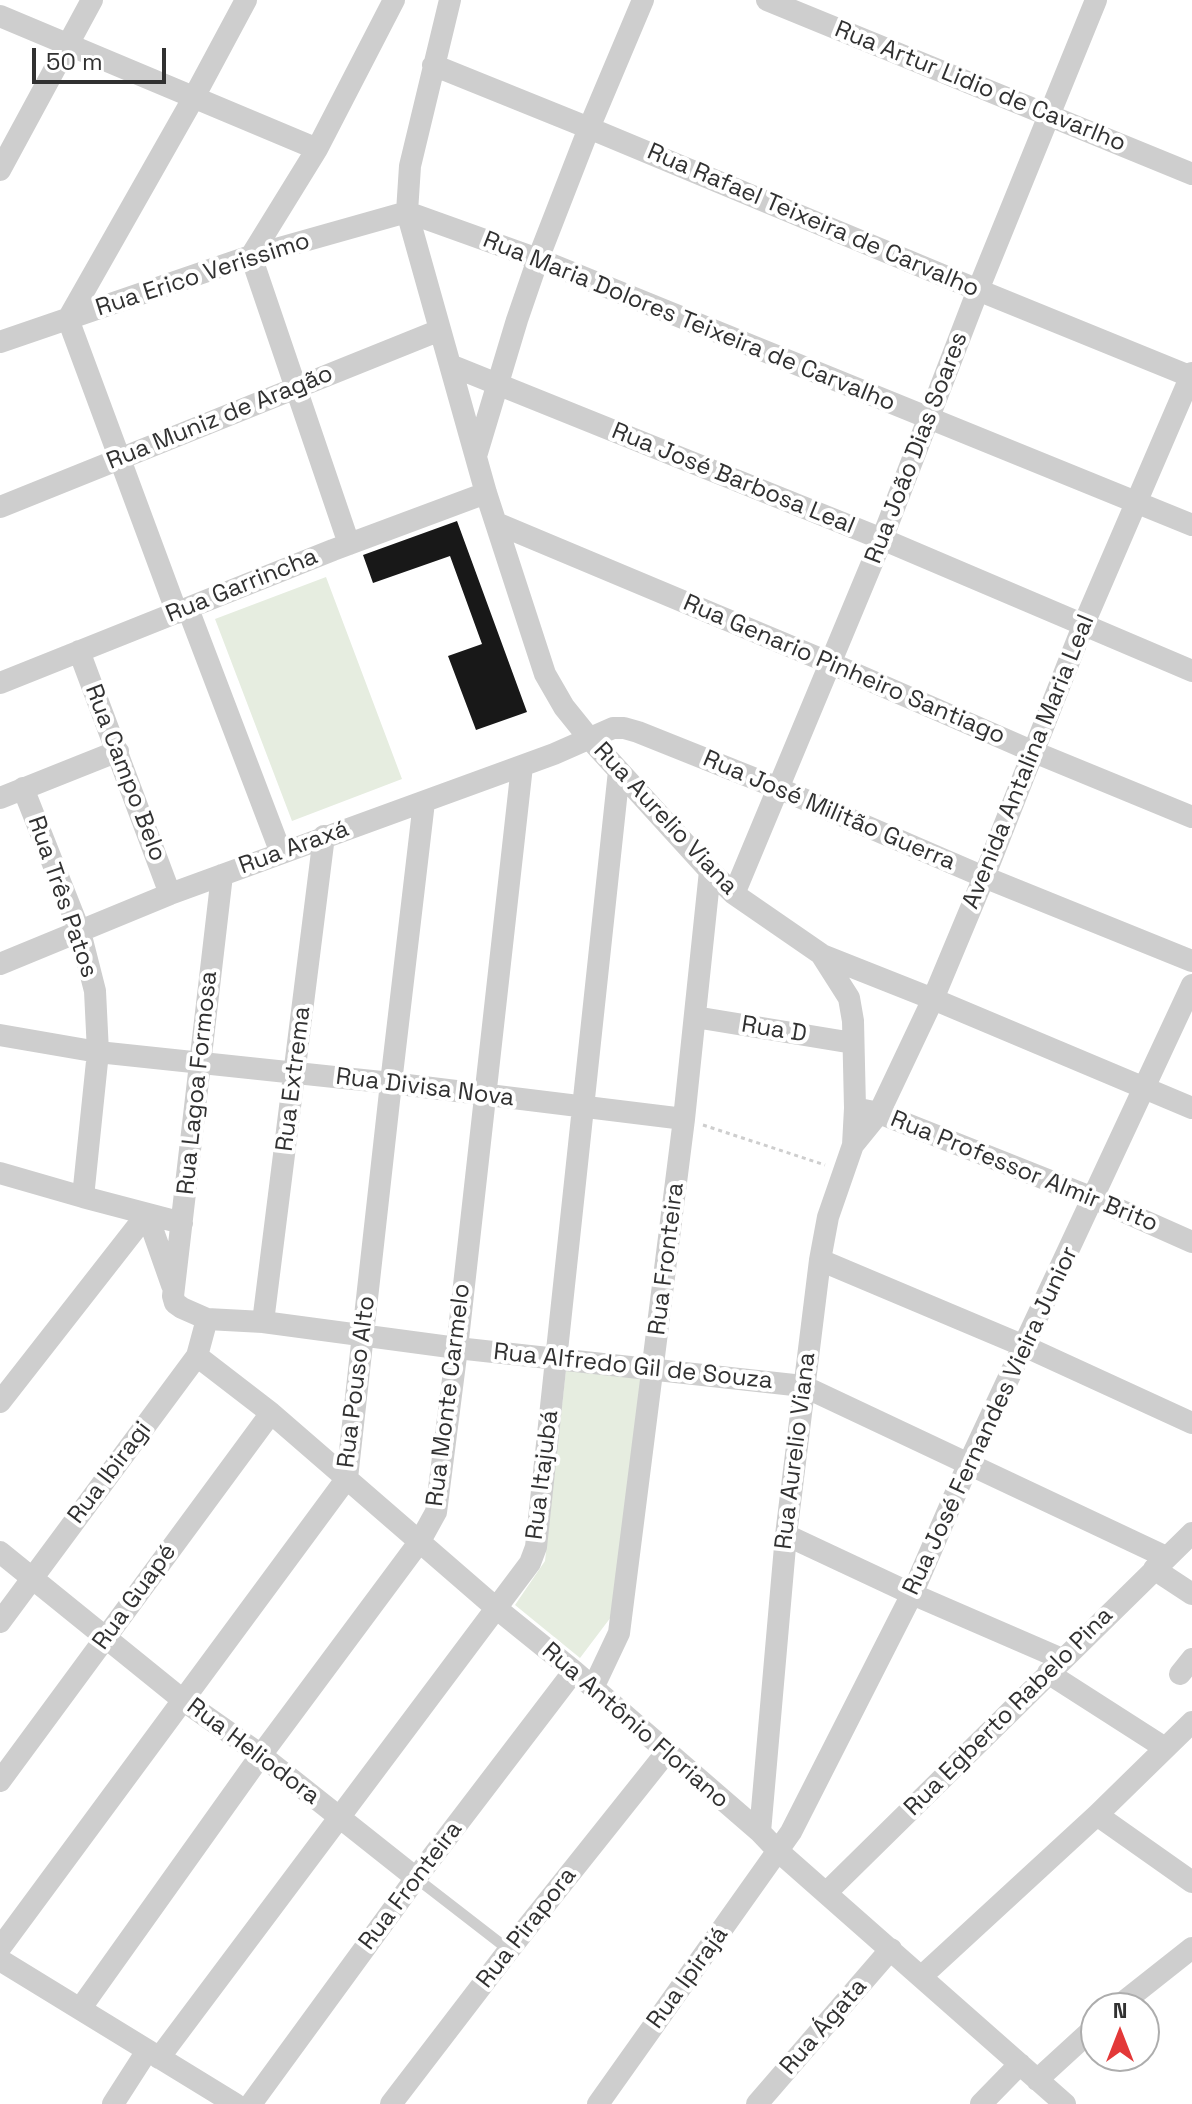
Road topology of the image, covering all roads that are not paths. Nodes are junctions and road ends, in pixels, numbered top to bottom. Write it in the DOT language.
graph roads {
  1 [pos="92,0"];
  2 [pos="246,0"];
  3 [pos="394,0"];
  4 [pos="450,0"];
  5 [pos="643,0"];
  6 [pos="767,0"];
  7 [pos="1096,0"];
  8 [pos="0,16"];
  9 [pos="68,44"];
  10 [pos="433,65"];
  11 [pos="194,97"];
  12 [pos="1049,116"];
  13 [pos="589,128"];
  14 [pos="317,149"];
  15 [pos="0,170"];
  16 [pos="1192,174"];
  17 [pos="407,212"];
  18 [pos="251,256"];
  19 [pos="538,259"];
  20 [pos="978,290"];
  21 [pos="68,319"];
  22 [pos="440,330"];
  23 [pos="0,342"];
  24 [pos="450,365"];
  25 [pos="1192,376"];
  26 [pos="499,385"];
  27 [pos="296,388"];
  28 [pos="928,419"];
  29 [pos="476,456"];
  30 [pos="120,459"];
  31 [pos="486,493"];
  32 [pos="1136,501"];
  33 [pos="0,507"];
  34 [pos="496,523"];
  35 [pos="1192,525"];
  36 [pos="882,539"];
  37 [pos="349,544"];
  38 [pos="182,611"];
  39 [pos="1083,626"];
  40 [pos="79,651"];
  41 [pos="830,663"];
  42 [pos="1192,671"];
  43 [pos="0,683"];
  44 [pos="594,736"];
  45 [pos="118,751"];
  46 [pos="1034,752"];
  47 [pos="522,766"];
  48 [pos="619,771"];
  49 [pos="23,788"];
  50 [pos="778,788"];
  51 [pos="0,798"];
  52 [pos="424,802"];
  53 [pos="1192,817"];
  54 [pos="324,836"];
  55 [pos="281,853"];
  56 [pos="710,871"];
  57 [pos="222,875"];
  58 [pos="984,877"];
  59 [pos="170,894"];
  60 [pos="734,894"];
  61 [pos="80,932"];
  62 [pos="821,954"];
  63 [pos="1192,961"];
  64 [pos="0,964"];
  65 [pos="1192,985"];
  66 [pos="933,999"];
  67 [pos="695,1017"];
  68 [pos="0,1035"];
  69 [pos="853,1043"];
  70 [pos="98,1052"];
  71 [pos="199,1063"];
  72 [pos="294,1074"];
  73 [pos="391,1083"];
  74 [pos="1144,1088"];
  75 [pos="486,1095"];
  76 [pos="581,1106"];
  77 [pos="855,1108"];
  78 [pos="1192,1108"];
  79 [pos="879,1113"];
  80 [pos="684,1119"];
  81 [pos="853,1145"];
  82 [pos="2,1176"];
  83 [pos="83,1197"];
  84 [pos="1093,1198"];
  85 [pos="147,1214"];
  86 [pos="182,1223"];
  87 [pos="1192,1242"];
  88 [pos="820,1260"];
  89 [pos="174,1290"];
  90 [pos="207,1319"];
  91 [pos="263,1322"];
  92 [pos="363,1335"];
  93 [pos="1024,1346"];
  94 [pos="457,1348"];
  95 [pos="197,1356"];
  96 [pos="557,1358"];
  97 [pos="653,1369"];
  98 [pos="803,1386"];
  99 [pos="0,1402"];
  100 [pos="271,1413"];
  101 [pos="1192,1423"];
  102 [pos="968,1465"];
  103 [pos="347,1478"];
  104 [pos="1192,1533"];
  105 [pos="786,1535"];
  106 [pos="420,1541"];
  107 [pos="0,1552"];
  108 [pos="1160,1563"];
  109 [pos="31,1579"];
  110 [pos="912,1594"];
  111 [pos="1192,1594"];
  112 [pos="496,1608"];
  113 [pos="0,1622"];
  114 [pos="105,1638"];
  115 [pos="1055,1666"];
  116 [pos="574,1671"];
  117 [pos="593,1688"];
  118 [pos="184,1701"];
  119 [pos="1192,1722"];
  120 [pos="1165,1748"];
  121 [pos="666,1753"];
  122 [pos="261,1755"];
  123 [pos="0,1781"];
  124 [pos="1097,1815"];
  125 [pos="339,1817"];
  126 [pos="760,1832"];
  127 [pos="778,1851"];
  128 [pos="416,1878"];
  129 [pos="1192,1882"];
  130 [pos="827,1892"];
  131 [pos="0,1948"];
  132 [pos="1192,1948"];
  133 [pos="891,1949"];
  134 [pos="509,1950"];
  135 [pos="0,1960"];
  136 [pos="922,1976"];
  137 [pos="1136,1992"];
  138 [pos="80,2009"];
  139 [pos="1080,2041"];
  140 [pos="153,2055"];
  141 [pos="1020,2064"];
  142 [pos="1037,2080"];
  143 [pos="113,2104"];
  144 [pos="235,2104"];
  145 [pos="251,2104"];
  146 [pos="391,2104"];
  147 [pos="598,2104"];
  148 [pos="757,2104"];
  149 [pos="981,2104"];
  150 [pos="1065,2104"];
  1 -- 9 [label="street"];
  2 -- 11 [label="street"];
  3 -- 14 [label="street"];
  4 -- 10 [label="street, Rua Aurelio Viana"];
  5 -- 13 [label="street"];
  6 -- 12 [label="street, Rua Artur Lidio de Cavarlho"];
  7 -- 12 [label="street, Rua João Dias Soares"];
  8 -- 9 [label="street"];
  9 -- 11 [label="street"];
  9 -- 15 [label="street"];
  10 -- 13 [label="street, Rua Rafael Teixeira de Carvalho"];
  10 -- 17 [label="street, Rua Aurelio Viana"];
  11 -- 14 [label="street"];
  11 -- 21 [label="street"];
  12 -- 16 [label="street, Rua Artur Lidio de Cavarlho"];
  12 -- 20 [label="street, Rua João Dias Soares"];
  13 -- 19 [label="street"];
  13 -- 20 [label="street, Rua Rafael Teixeira de Carvalho"];
  14 -- 18 [label="street"];
  17 -- 18 [label="street, Rua Erico Verissimo"];
  17 -- 19 [label="street, Rua Maria Dolores Teixeira de Carvalho"];
  17 -- 22 [label="street, Rua Aurelio Viana"];
  18 -- 21 [label="street, Rua Erico Verissimo"];
  18 -- 27 [label="street"];
  19 -- 26 [label="street"];
  19 -- 28 [label="street, Rua Maria Dolores Teixeira de Carvalho"];
  20 -- 25 [label="street, Rua Rafael Teixeira de Carvalho"];
  20 -- 28 [label="street, Rua João Dias Soares"];
  21 -- 23 [label="street, Rua Erico Verissimo"];
  21 -- 30 [label="street"];
  22 -- 24 [label="street, Rua Aurelio Viana"];
  22 -- 27 [label="street, Rua Muniz de Aragão"];
  24 -- 26 [label="street, Rua José Barbosa Leal"];
  24 -- 29 [label="street, Rua Aurelio Viana"];
  25 -- 32 [label="street, Avenida Antalina Maria Leal"];
  26 -- 29 [label="street"];
  26 -- 36 [label="street, Rua José Barbosa Leal"];
  27 -- 30 [label="street, Rua Muniz de Aragão"];
  27 -- 37 [label="street"];
  28 -- 32 [label="street, Rua Maria Dolores Teixeira de Carvalho"];
  28 -- 36 [label="street, Rua João Dias Soares"];
  29 -- 31 [label="street, Rua Aurelio Viana"];
  30 -- 33 [label="street, Rua Muniz de Aragão"];
  30 -- 38 [label="street"];
  31 -- 34 [label="street, Rua Aurelio Viana"];
  31 -- 37 [label="street, Rua Garrincha"];
  32 -- 35 [label="street, Rua Maria Dolores Teixeira de Carvalho"];
  32 -- 39 [label="street, Avenida Antalina Maria Leal"];
  34 -- 41 [label="street, Rua Genario Pinheiro Santiago"];
  34 -- 44 [label="street, Rua Aurelio Viana"];
  36 -- 39 [label="street, Rua José Barbosa Leal"];
  36 -- 41 [label="street, Rua João Dias Soares"];
  37 -- 38 [label="street, Rua Garrincha"];
  38 -- 40 [label="street, Rua Garrincha"];
  38 -- 55 [label="street"];
  39 -- 42 [label="street, Rua José Barbosa Leal"];
  39 -- 46 [label="street, Avenida Antalina Maria Leal"];
  40 -- 43 [label="street, Rua Garrincha"];
  40 -- 45 [label="street, Rua Campo Belo"];
  41 -- 46 [label="street, Rua Genario Pinheiro Santiago"];
  41 -- 50 [label="street, Rua João Dias Soares"];
  44 -- 47 [label="street, Rua Araxá"];
  44 -- 48 [label="street, Rua Aurelio Viana"];
  44 -- 50 [label="street, Rua José Militão Guerra"];
  45 -- 49 [label="street"];
  45 -- 59 [label="street, Rua Campo Belo"];
  46 -- 53 [label="street, Rua Genario Pinheiro Santiago"];
  46 -- 58 [label="street, Avenida Antalina Maria Leal"];
  47 -- 52 [label="street, Rua Araxá"];
  47 -- 75 [label="street, Rua Monte Carmelo"];
  48 -- 56 [label="street, Rua Aurelio Viana"];
  48 -- 76 [label="street, Rua Itajubá"];
  49 -- 51 [label="street"];
  49 -- 61 [label="street, Rua Três Patos"];
  50 -- 58 [label="street, Rua José Militão Guerra"];
  50 -- 60 [label="street, Rua João Dias Soares"];
  52 -- 54 [label="street, Rua Araxá"];
  52 -- 73 [label="street, Rua Pouso Alto"];
  54 -- 55 [label="street, Rua Araxá"];
  54 -- 72 [label="street, Rua Extrema"];
  55 -- 57 [label="street, Rua Araxá"];
  56 -- 60 [label="street, Rua Aurelio Viana"];
  56 -- 67 [label="street, Rua Fronteira"];
  57 -- 59 [label="street, Rua Araxá"];
  57 -- 71 [label="street, Rua Lagoa Formosa"];
  58 -- 63 [label="street, Rua José Militão Guerra"];
  58 -- 66 [label="street, Avenida Antalina Maria Leal"];
  59 -- 61 [label="street, Rua Araxá"];
  60 -- 62 [label="street, Rua Aurelio Viana"];
  61 -- 64 [label="street, Rua Araxá"];
  61 -- 70 [label="street, Rua Três Patos"];
  62 -- 66 [label="street"];
  62 -- 69 [label="street, Rua Aurelio Viana"];
  65 -- 74 [label="street, Rua José Fernandes Vieira Junior"];
  66 -- 74 [label="street"];
  66 -- 79 [label="street, Avenida Antalina Maria Leal"];
  67 -- 69 [label="street, Rua D"];
  67 -- 80 [label="street, Rua Fronteira"];
  68 -- 70 [label="street, Rua Divisa Nova"];
  69 -- 77 [label="street, Rua Aurelio Viana"];
  70 -- 71 [label="street, Rua Divisa Nova"];
  70 -- 83 [label="street, Rua Três Patos"];
  71 -- 72 [label="street, Rua Divisa Nova"];
  71 -- 86 [label="street, Rua Lagoa Formosa"];
  72 -- 73 [label="street, Rua Divisa Nova"];
  72 -- 91 [label="street, Rua Extrema"];
  73 -- 75 [label="street, Rua Divisa Nova"];
  73 -- 92 [label="street, Rua Pouso Alto"];
  74 -- 78 [label="street"];
  74 -- 84 [label="street, Rua José Fernandes Vieira Junior"];
  75 -- 76 [label="street, Rua Divisa Nova"];
  75 -- 94 [label="street, Rua Monte Carmelo"];
  76 -- 80 [label="street, Rua Divisa Nova"];
  76 -- 96 [label="street, Rua Itajubá"];
  77 -- 79 [label="street, Rua Professor Almir Brito"];
  77 -- 81 [label="street, Rua Aurelio Viana"];
  79 -- 81 [label="street, Avenida Antalina Maria Leal"];
  79 -- 84 [label="street, Rua Professor Almir Brito"];
  80 -- 97 [label="street, Rua Fronteira"];
  81 -- 88 [label="street, Rua Aurelio Viana"];
  82 -- 83 [label="street"];
  83 -- 85 [label="street"];
  84 -- 87 [label="street, Rua Professor Almir Brito"];
  84 -- 93 [label="street, Rua José Fernandes Vieira Junior"];
  85 -- 86 [label="street"];
  85 -- 89 [label="street"];
  85 -- 99 [label="street"];
  86 -- 89 [label="street, Rua Lagoa Formosa"];
  88 -- 93 [label="street"];
  88 -- 98 [label="street, Rua Aurelio Viana"];
  89 -- 90 [label="street, Rua Alfredo Gil de Souza"];
  90 -- 91 [label="street, Rua Alfredo Gil de Souza"];
  90 -- 95 [label="street, Rua Ibiragi"];
  91 -- 92 [label="street, Rua Alfredo Gil de Souza"];
  92 -- 94 [label="street, Rua Alfredo Gil de Souza"];
  92 -- 103 [label="street, Rua Pouso Alto"];
  93 -- 101 [label="street"];
  93 -- 102 [label="street, Rua José Fernandes Vieira Junior"];
  94 -- 96 [label="street, Rua Alfredo Gil de Souza"];
  94 -- 106 [label="street, Rua Monte Carmelo"];
  95 -- 100 [label="street, Rua Antônio Floriano"];
  95 -- 109 [label="street, Rua Ibiragi"];
  96 -- 97 [label="street, Rua Alfredo Gil de Souza"];
  96 -- 112 [label="street, Rua Itajubá"];
  97 -- 98 [label="street, Rua Alfredo Gil de Souza"];
  97 -- 117 [label="street, Rua Fronteira"];
  98 -- 102 [label="street, Rua Alfredo Gil de Souza"];
  98 -- 105 [label="street, Rua Aurelio Viana"];
  100 -- 103 [label="street, Rua Antônio Floriano"];
  100 -- 114 [label="street, Rua Guapé"];
  102 -- 108 [label="street, Rua Alfredo Gil de Souza"];
  102 -- 110 [label="street, Rua José Fernandes Vieira Junior"];
  103 -- 106 [label="street, Rua Antônio Floriano"];
  103 -- 118 [label="street, Rua Pouso Alto"];
  104 -- 108 [label="street, Rua Egberto Rabelo Pina"];
  105 -- 110 [label="street"];
  105 -- 126 [label="street, Rua Aurelio Viana"];
  106 -- 112 [label="street, Rua Antônio Floriano"];
  106 -- 122 [label="street, Rua Monte Carmelo"];
  107 -- 109 [label="street, Rua Heliodora"];
  108 -- 111 [label="street, Rua Alfredo Gil de Souza"];
  108 -- 115 [label="street, Rua Egberto Rabelo Pina"];
  109 -- 113 [label="street, Rua Ibiragi"];
  109 -- 114 [label="street, Rua Heliodora"];
  110 -- 115 [label="street"];
  110 -- 127 [label="street, Rua José Fernandes Vieira Junior"];
  112 -- 116 [label="street, Rua Antônio Floriano"];
  112 -- 125 [label="street, Rua Itajubá"];
  114 -- 118 [label="street, Rua Heliodora"];
  114 -- 123 [label="street, Rua Guapé"];
  115 -- 120 [label="street"];
  115 -- 130 [label="street, Rua Egberto Rabelo Pina"];
  116 -- 117 [label="street, Rua Antônio Floriano"];
  116 -- 128 [label="street, Rua Fronteira"];
  117 -- 121 [label="street, Rua Antônio Floriano"];
  118 -- 122 [label="street, Rua Heliodora"];
  118 -- 131 [label="street, Rua Pouso Alto"];
  119 -- 120 [label="street"];
  120 -- 124 [label="street"];
  121 -- 126 [label="street, Rua Antônio Floriano"];
  121 -- 134 [label="street, Rua Pirapora"];
  122 -- 125 [label="street, Rua Heliodora"];
  122 -- 138 [label="street, Rua Monte Carmelo"];
  124 -- 129 [label="street"];
  124 -- 136 [label="street"];
  125 -- 128 [label="street, Rua Heliodora"];
  125 -- 140 [label="street, Rua Itajubá"];
  126 -- 127 [label="street, Rua Antônio Floriano"];
  127 -- 130 [label="street, Rua Antônio Floriano"];
  127 -- 147 [label="street, Rua Ipirajá"];
  128 -- 134 [label="lane, Rua Heliodora"];
  128 -- 145 [label="street, Rua Fronteira"];
  130 -- 133 [label="street, Rua Antônio Floriano"];
  132 -- 137 [label="street"];
  133 -- 136 [label="street, Rua Antônio Floriano"];
  133 -- 148 [label="street, Rua Ágata"];
  134 -- 146 [label="street, Rua Pirapora"];
  135 -- 138 [label="street"];
  136 -- 141 [label="street, Rua Antônio Floriano"];
  138 -- 140 [label="street"];
  139 -- 142 [label="street"];
  140 -- 143 [label="street, Rua Itajubá"];
  140 -- 144 [label="street"];
  141 -- 142 [label="street, Rua Antônio Floriano"];
  141 -- 149 [label="street"];
  142 -- 150 [label="street, Rua Antônio Floriano"];
}
